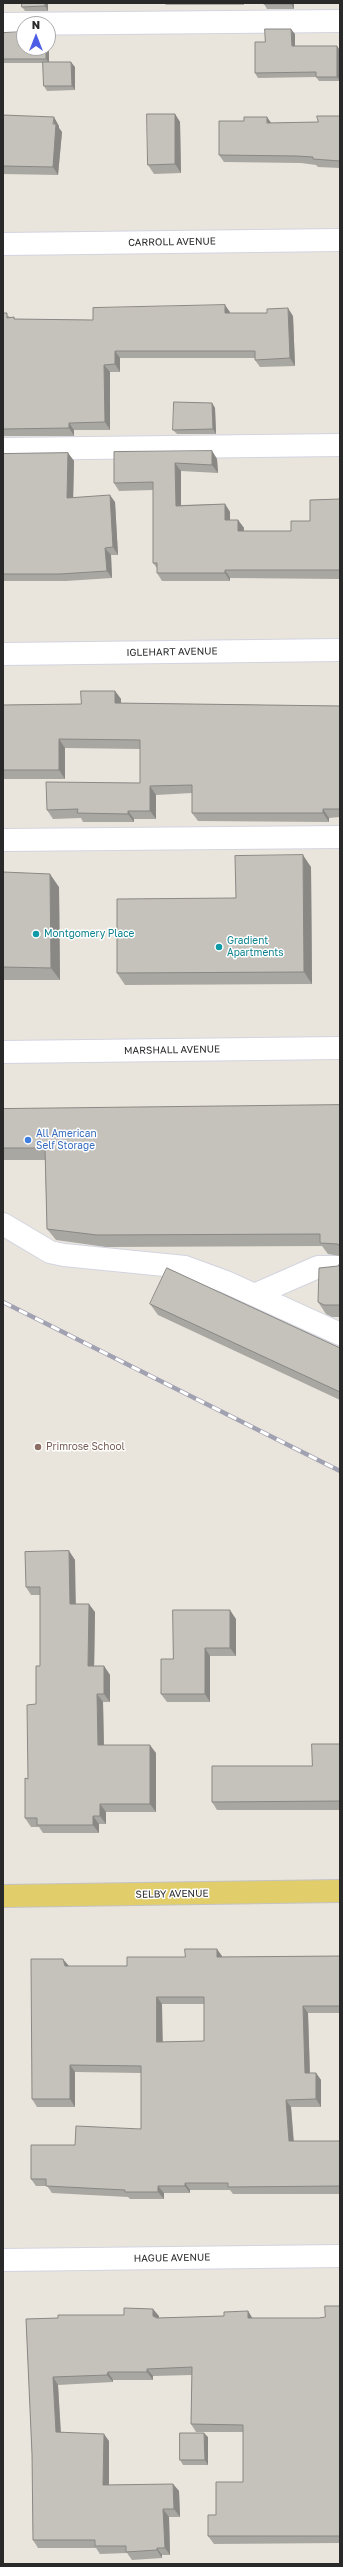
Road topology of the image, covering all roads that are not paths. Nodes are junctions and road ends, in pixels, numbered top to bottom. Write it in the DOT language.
graph roads {
  1 [pos="340,21"];
  2 [pos="3,24"];
  3 [pos="340,240"];
  4 [pos="3,244"];
  5 [pos="340,445"];
  6 [pos="3,449"];
  7 [pos="340,650"];
  8 [pos="3,654"];
  9 [pos="340,837"];
  10 [pos="3,840"];
  11 [pos="340,1048"];
  12 [pos="3,1052"];
  13 [pos="3,1224"];
  14 [pos="340,1267"];
  15 [pos="254,1295"];
  16 [pos="340,1334"];
  17 [pos="340,1891"];
  18 [pos="315,1892"];
  19 [pos="3,1896"];
  20 [pos="340,1904"];
  21 [pos="340,2256"];
  22 [pos="3,2260"];
  1 -- 2 [label="street"];
  3 -- 4 [label="street, CARROLL AVENUE"];
  5 -- 6 [label="street"];
  7 -- 8 [label="street, IGLEHART AVENUE"];
  9 -- 10 [label="street"];
  11 -- 12 [label="street, MARSHALL AVENUE"];
  13 -- 15 [label="street"];
  14 -- 15 [label="street"];
  15 -- 16 [label="street"];
  17 -- 18 [label="main road, SELBY AVENUE"];
  18 -- 19 [label="main road, SELBY AVENUE"];
  18 -- 20 [label="main road"];
  21 -- 22 [label="street, HAGUE AVENUE"];
}
